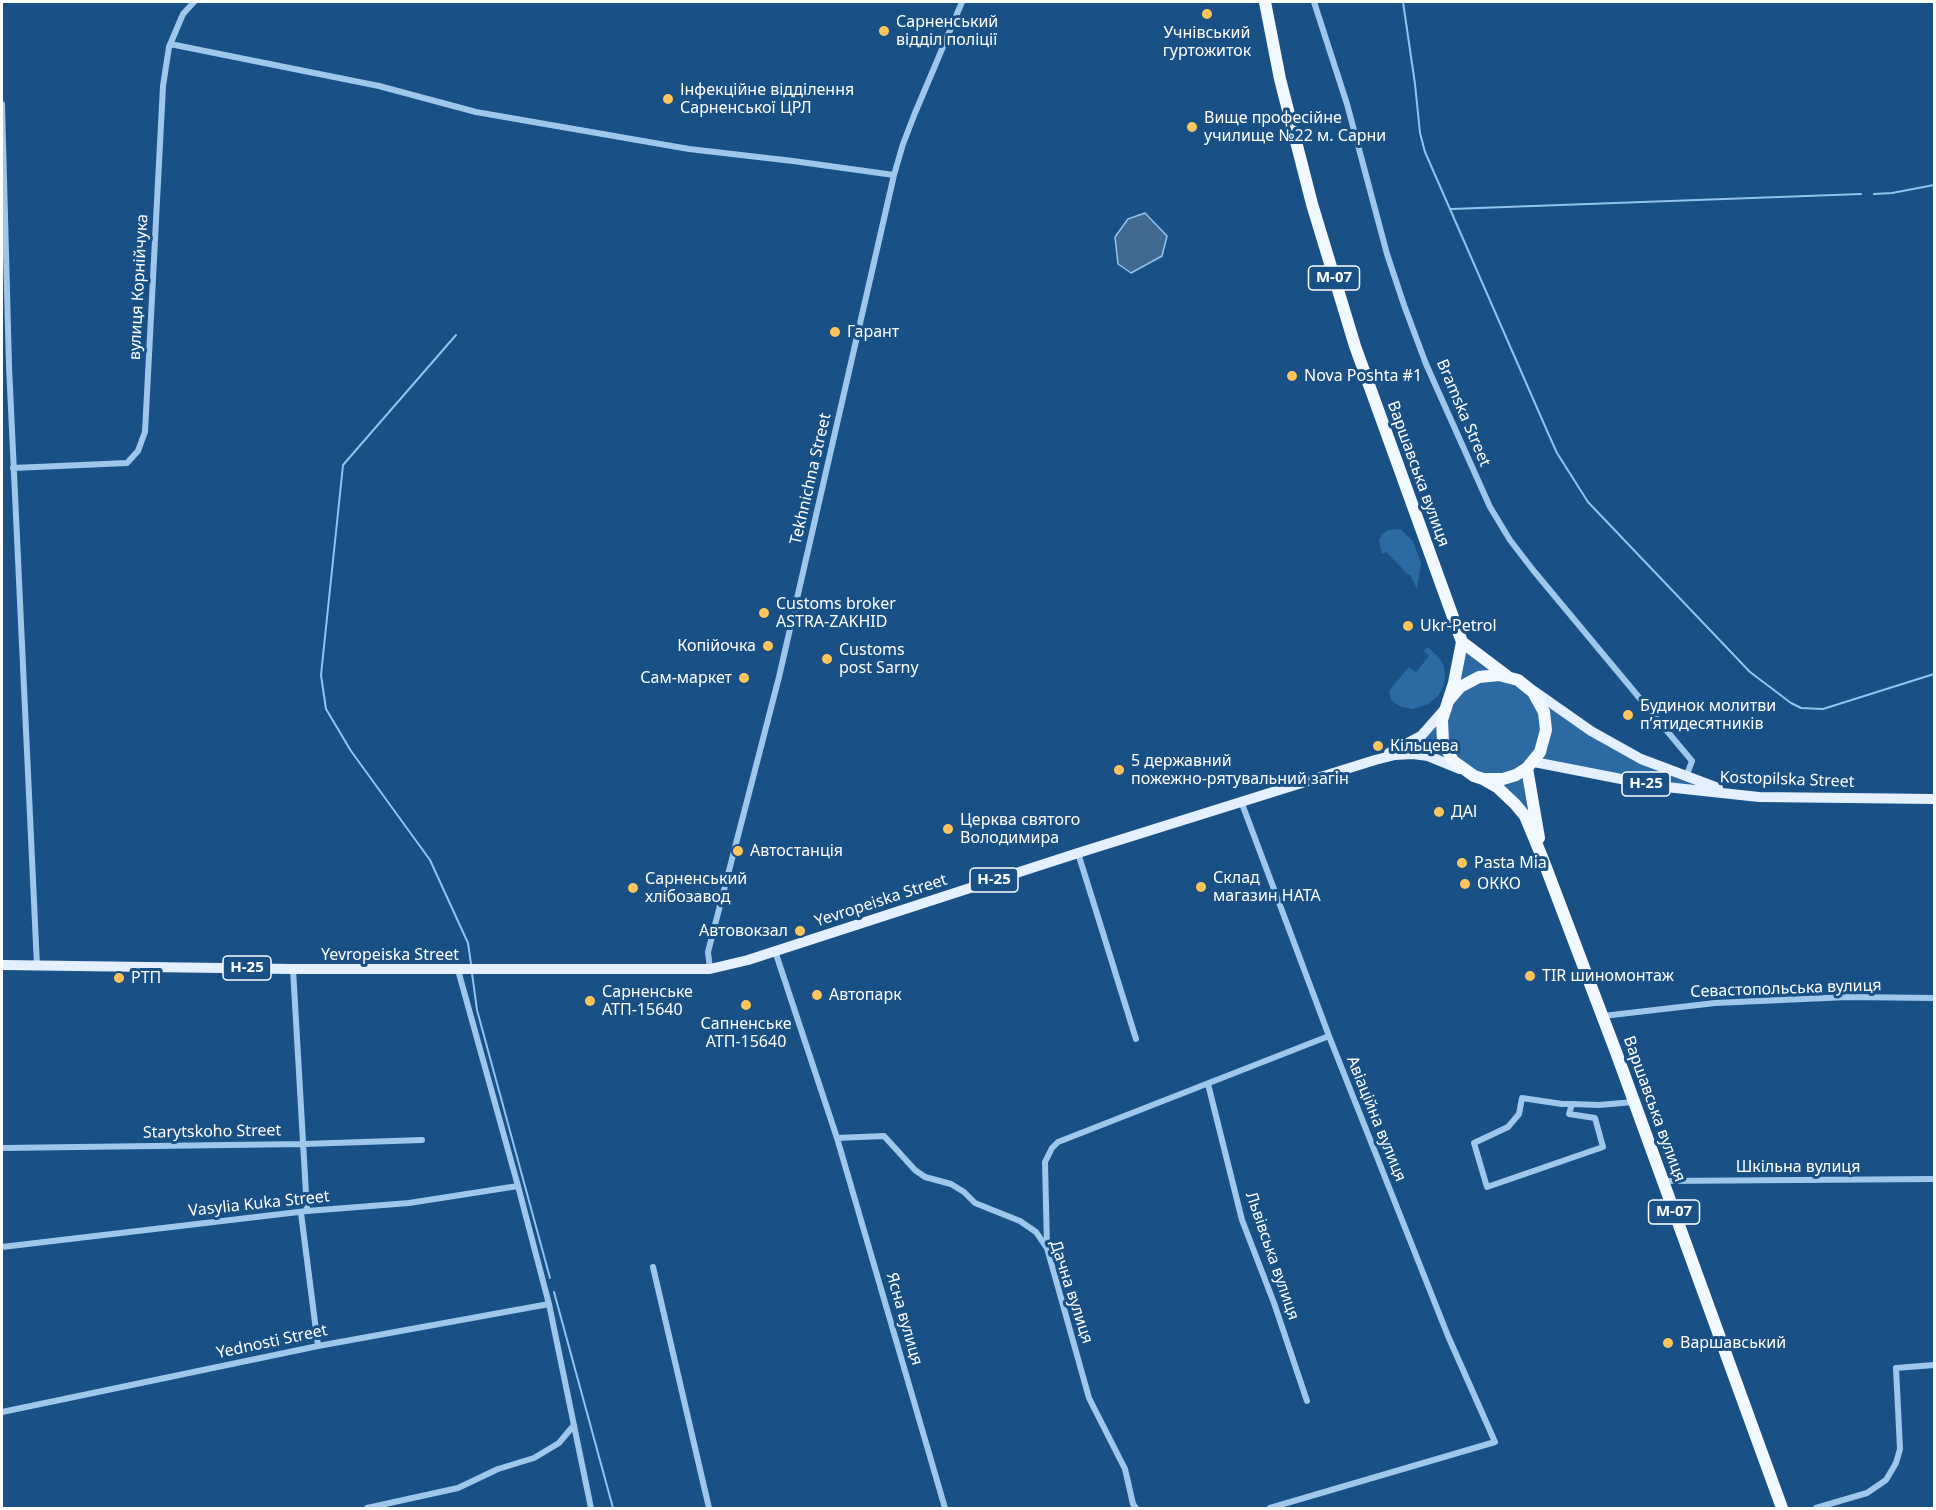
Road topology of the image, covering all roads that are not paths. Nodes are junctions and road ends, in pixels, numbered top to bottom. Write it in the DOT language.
graph roads {
  1 [pos="194,2"];
  2 [pos="962,2"];
  3 [pos="1265,2"];
  4 [pos="1314,2"];
  5 [pos="170,44"];
  6 [pos="2,104"];
  7 [pos="894,175"];
  8 [pos="5,366"];
  9 [pos="14,468"];
  10 [pos="1462,642"];
  11 [pos="1508,676"];
  12 [pos="1526,686"];
  13 [pos="1446,705"];
  14 [pos="1374,760"];
  15 [pos="1530,765"];
  16 [pos="1465,772"];
  17 [pos="1686,777"];
  18 [pos="1483,779"];
  19 [pos="1759,797"];
  20 [pos="1935,799"];
  21 [pos="1241,801"];
  22 [pos="1078,853"];
  23 [pos="1542,856"];
  24 [pos="776,951"];
  25 [pos="2,965"];
  26 [pos="37,966"];
  27 [pos="293,969"];
  28 [pos="710,969"];
  29 [pos="466,970"];
  30 [pos="1935,998"];
  31 [pos="1603,1016"];
  32 [pos="1329,1036"];
  33 [pos="1136,1039"];
  34 [pos="1208,1084"];
  35 [pos="1634,1102"];
  36 [pos="1572,1104"];
  37 [pos="837,1138"];
  38 [pos="422,1140"];
  39 [pos="304,1144"];
  40 [pos="2,1148"];
  41 [pos="1935,1179"];
  42 [pos="1662,1181"];
  43 [pos="518,1186"];
  44 [pos="304,1212"];
  45 [pos="2,1247"];
  46 [pos="1047,1248"];
  47 [pos="653,1267"];
  48 [pos="549,1304"];
  49 [pos="318,1346"];
  50 [pos="1935,1365"];
  51 [pos="1307,1401"];
  52 [pos="2,1412"];
  53 [pos="574,1425"];
  54 [pos="1134,1507"];
  55 [pos="367,1509"];
  56 [pos="591,1509"];
  57 [pos="708,1509"];
  58 [pos="945,1509"];
  59 [pos="1270,1509"];
  60 [pos="1782,1509"];
  61 [pos="1816,1509"];
  1 -- 5 [label="street, вулиця Корнійчука"];
  2 -- 7 [label="street, Tekhnichna Street"];
  3 -- 10 [label="highway, Варшавська вулиця / М-07"];
  4 -- 17 [label="street, Bramska Street"];
  5 -- 7 [label="street"];
  5 -- 9 [label="street, вулиця Корнійчука"];
  6 -- 8 [label="street"];
  7 -- 28 [label="street, Tekhnichna Street"];
  8 -- 9 [label="street"];
  9 -- 26 [label="street"];
  10 -- 11 [label="highway"];
  10 -- 13 [label="highway"];
  11 -- 12 [label="highway"];
  11 -- 13 [label="highway, Н-25"];
  12 -- 15 [label="highway"];
  12 -- 17 [label="main road, Н-25"];
  13 -- 14 [label="main road, Yevropeiska Street / Н-25"];
  13 -- 16 [label="highway"];
  14 -- 16 [label="main road, Yevropeiska Street / Н-25"];
  14 -- 21 [label="main road, Yevropeiska Street / Н-25"];
  15 -- 18 [label="highway"];
  15 -- 19 [label="main road, Kostopilska Street / Н-25"];
  15 -- 23 [label="highway, М-07"];
  16 -- 18 [label="highway, М-07"];
  17 -- 19 [label="main road, Н-25"];
  18 -- 23 [label="highway, М-07"];
  19 -- 20 [label="main road, Kostopilska Street / Н-25"];
  21 -- 22 [label="main road, Yevropeiska Street / Н-25"];
  21 -- 32 [label="street, Авіаційна вулиця"];
  22 -- 24 [label="main road, Yevropeiska Street / Н-25"];
  22 -- 33 [label="street"];
  23 -- 31 [label="highway, Варшавська вулиця / М-07"];
  24 -- 28 [label="main road, Yevropeiska Street / Н-25"];
  24 -- 37 [label="street"];
  25 -- 26 [label="main road, Yevropeiska Street / Н-25"];
  26 -- 27 [label="main road, Yevropeiska Street / Н-25"];
  27 -- 29 [label="main road, Yevropeiska Street / Н-25"];
  27 -- 39 [label="street"];
  28 -- 29 [label="main road, Yevropeiska Street / Н-25"];
  29 -- 43 [label="street"];
  30 -- 31 [label="street, Севастопольська вулиця"];
  31 -- 35 [label="highway, Варшавська вулиця / М-07"];
  32 -- 34 [label="street"];
  32 -- 59 [label="street, Авіаційна вулиця"];
  34 -- 46 [label="street"];
  34 -- 51 [label="street, Львівська вулиця"];
  35 -- 36 [label="street"];
  35 -- 42 [label="highway, Варшавська вулиця / М-07"];
  36 -- 36 [label="street"];
  37 -- 46 [label="street, Дачна вулиця"];
  37 -- 58 [label="street, Ясна вулиця"];
  38 -- 39 [label="street, Starytskoho Street"];
  39 -- 40 [label="street, Starytskoho Street"];
  39 -- 44 [label="street"];
  41 -- 42 [label="street, Шкільна вулиця"];
  42 -- 60 [label="highway, Варшавська вулиця / М-07"];
  43 -- 44 [label="street, Vasylia Kuka Street"];
  43 -- 48 [label="street"];
  44 -- 45 [label="street, Vasylia Kuka Street"];
  44 -- 49 [label="street"];
  46 -- 54 [label="street, Дачна вулиця"];
  47 -- 57 [label="street"];
  48 -- 49 [label="street, Yednosti Street"];
  48 -- 53 [label="street"];
  49 -- 52 [label="street, Yednosti Street"];
  50 -- 61 [label="street"];
  53 -- 55 [label="street"];
  53 -- 56 [label="street"];
}
